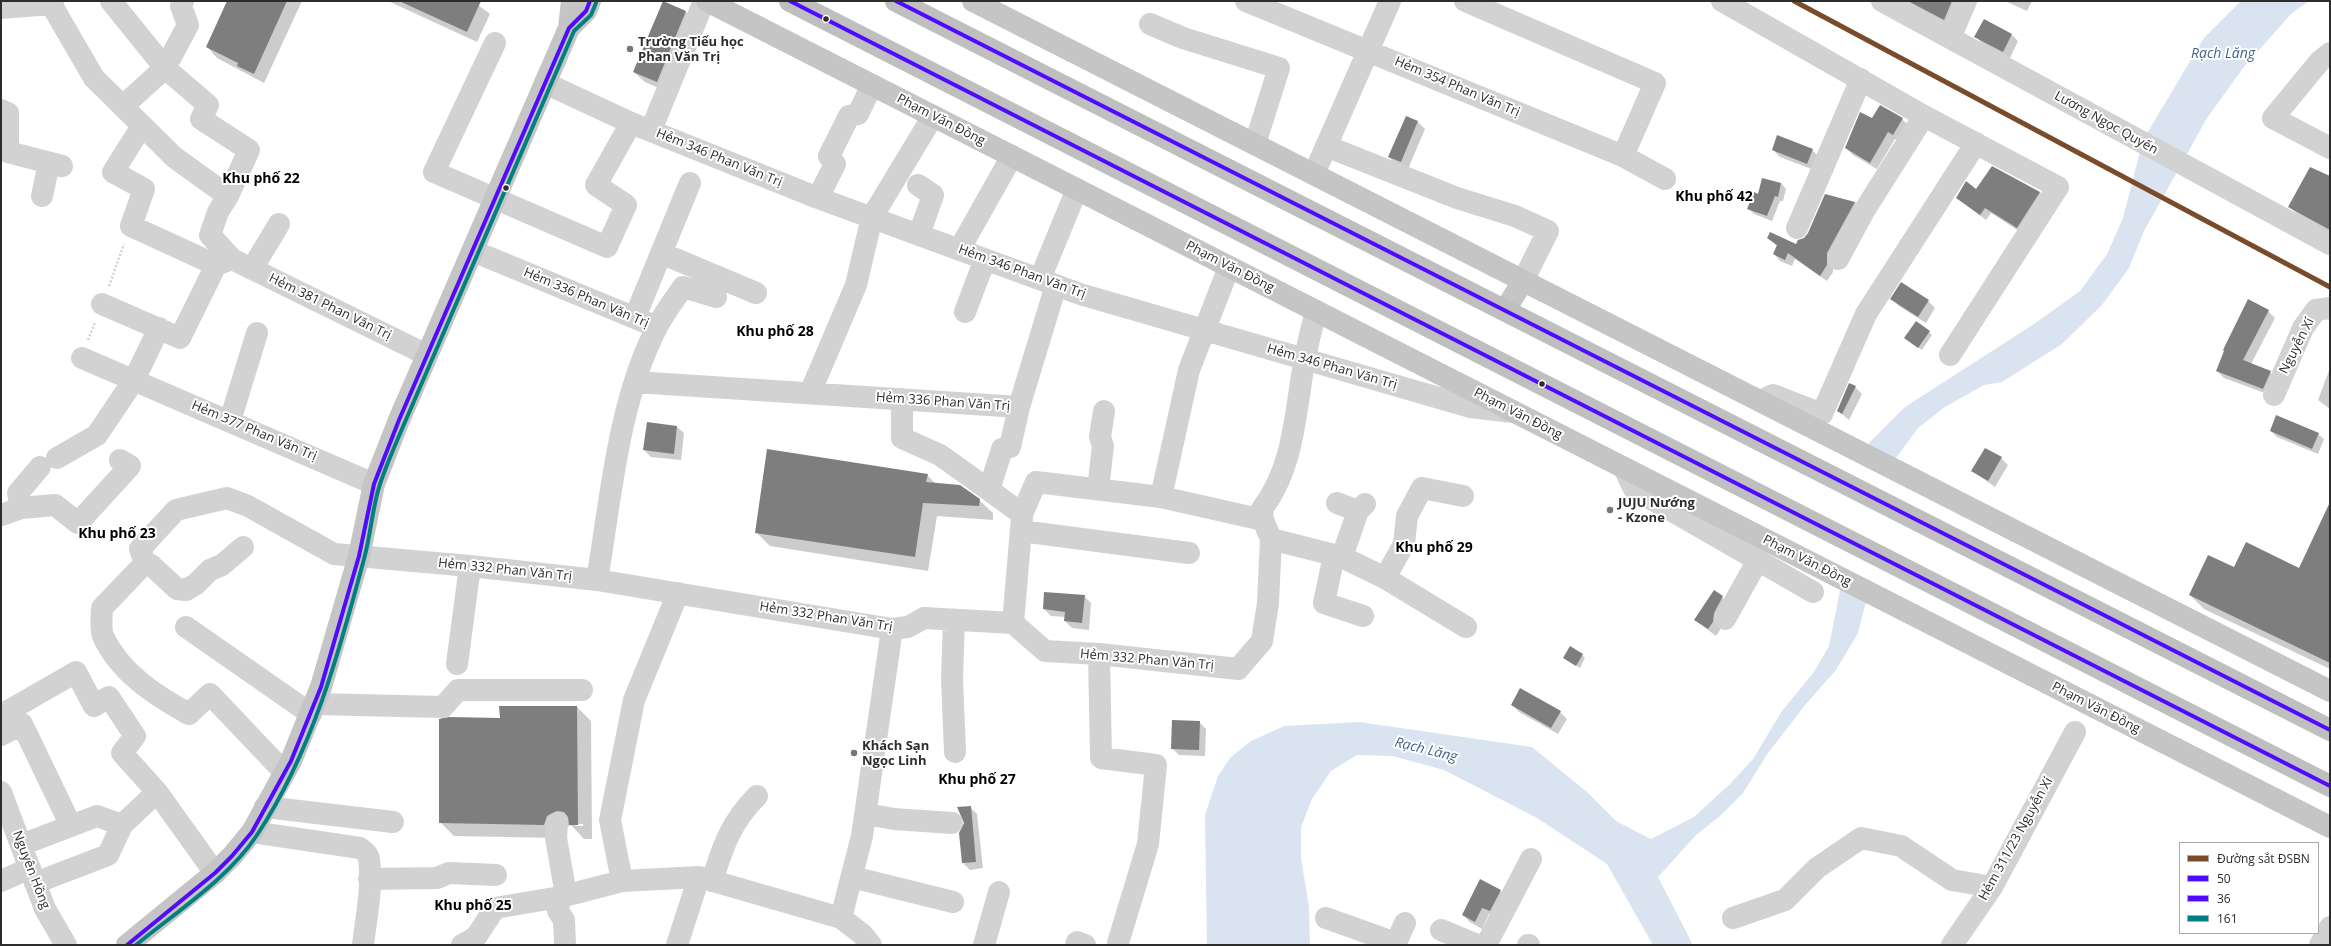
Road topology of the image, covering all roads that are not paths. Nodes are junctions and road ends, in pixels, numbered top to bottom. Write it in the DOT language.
graph roads {
  1 [pos="111,1"];
  2 [pos="183,1"];
  3 [pos="572,1"];
  4 [pos="590,1"];
  5 [pos="705,1"];
  6 [pos="790,1"];
  7 [pos="896,1"];
  8 [pos="973,1"];
  9 [pos="1246,1"];
  10 [pos="1390,1"];
  11 [pos="1465,1"];
  12 [pos="1722,1"];
  13 [pos="1882,1"];
  14 [pos="1966,1"];
  15 [pos="52,2"];
  16 [pos="1,8"];
  17 [pos="1150,24"];
  18 [pos="569,28"];
  19 [pos="1950,38"];
  20 [pos="495,43"];
  21 [pos="1368,51"];
  22 [pos="2330,53"];
  23 [pos="165,68"];
  24 [pos="1861,79"];
  25 [pos="545,83"];
  26 [pos="872,85"];
  27 [pos="123,106"];
  28 [pos="1,110"];
  29 [pos="933,116"];
  30 [pos="1924,116"];
  31 [pos="142,126"];
  32 [pos="641,126"];
  33 [pos="1976,143"];
  34 [pos="1255,144"];
  35 [pos="1326,146"];
  36 [pos="2330,148"];
  37 [pos="1012,156"];
  38 [pos="1623,156"];
  39 [pos="1314,174"];
  40 [pos="1665,179"];
  41 [pos="690,183"];
  42 [pos="918,184"];
  43 [pos="1076,189"];
  44 [pos="42,196"];
  45 [pos="228,196"];
  46 [pos="818,198"];
  47 [pos="495,199"];
  48 [pos="872,217"];
  49 [pos="279,224"];
  50 [pos="1797,228"];
  51 [pos="920,235"];
  52 [pos="2330,244"];
  53 [pos="959,250"];
  54 [pos="472,251"];
  55 [pos="661,253"];
  56 [pos="985,259"];
  57 [pos="1838,259"];
  58 [pos="224,262"];
  59 [pos="1229,267"];
  60 [pos="252,269"];
  61 [pos="1523,281"];
  62 [pos="1048,282"];
  63 [pos="756,293"];
  64 [pos="716,297"];
  65 [pos="102,304"];
  66 [pos="2330,308"];
  67 [pos="1505,310"];
  68 [pos="1316,311"];
  69 [pos="965,312"];
  70 [pos="635,317"];
  71 [pos="657,327"];
  72 [pos="159,328"];
  73 [pos="1203,330"];
  74 [pos="257,333"];
  75 [pos="427,355"];
  76 [pos="1950,355"];
  77 [pos="82,358"];
  78 [pos="1304,359"];
  79 [pos="134,380"];
  80 [pos="635,382"];
  81 [pos="810,393"];
  82 [pos="2274,395"];
  83 [pos="902,399"];
  84 [pos="1765,404"];
  85 [pos="1019,407"];
  86 [pos="1104,411"];
  87 [pos="1515,413"];
  88 [pos="230,421"];
  89 [pos="120,460"];
  90 [pos="1624,468"];
  91 [pos="374,484"];
  92 [pos="1098,489"];
  93 [pos="988,490"];
  94 [pos="1463,496"];
  95 [pos="1161,497"];
  96 [pos="1336,503"];
  97 [pos="21,508"];
  98 [pos="1,515"];
  99 [pos="1022,523"];
  100 [pos="1267,529"];
  101 [pos="243,547"];
  102 [pos="1189,553"];
  103 [pos="359,556"];
  104 [pos="1338,556"];
  105 [pos="1758,560"];
  106 [pos="145,563"];
  107 [pos="470,566"];
  108 [pos="1385,578"];
  109 [pos="597,580"];
  110 [pos="1813,592"];
  111 [pos="678,593"];
  112 [pos="1363,616"];
  113 [pos="1725,619"];
  114 [pos="954,620"];
  115 [pos="1013,623"];
  116 [pos="186,627"];
  117 [pos="1466,627"];
  118 [pos="892,629"];
  119 [pos="1100,654"];
  120 [pos="458,664"];
  121 [pos="582,690"];
  122 [pos="2330,691"];
  123 [pos="313,709"];
  124 [pos="1,715"];
  125 [pos="2330,730"];
  126 [pos="2075,732"];
  127 [pos="1,735"];
  128 [pos="956,752"];
  129 [pos="284,772"];
  130 [pos="2330,786"];
  131 [pos="1,792"];
  132 [pos="157,792"];
  133 [pos="758,796"];
  134 [pos="265,807"];
  135 [pos="866,814"];
  136 [pos="393,822"];
  137 [pos="557,823"];
  138 [pos="952,823"];
  139 [pos="122,825"];
  140 [pos="71,826"];
  141 [pos="2330,827"];
  142 [pos="252,832"];
  143 [pos="21,845"];
  144 [pos="1531,860"];
  145 [pos="215,873"];
  146 [pos="496,875"];
  147 [pos="33,876"];
  148 [pos="852,877"];
  149 [pos="370,879"];
  150 [pos="705,879"];
  151 [pos="1,881"];
  152 [pos="622,881"];
  153 [pos="1992,886"];
  154 [pos="999,892"];
  155 [pos="563,896"];
  156 [pos="953,902"];
  157 [pos="841,918"];
  158 [pos="1326,918"];
  159 [pos="1733,918"];
  160 [pos="2330,926"];
  161 [pos="1441,930"];
  162 [pos="1399,937"];
  163 [pos="1118,943"];
  164 [pos="66,945"];
  165 [pos="127,945"];
  166 [pos="363,945"];
  167 [pos="462,945"];
  168 [pos="565,945"];
  169 [pos="677,945"];
  170 [pos="871,945"];
  171 [pos="984,945"];
  172 [pos="1076,945"];
  173 [pos="1085,945"];
  174 [pos="1477,945"];
  175 [pos="1486,945"];
  176 [pos="1952,945"];
  177 [pos="2320,945"];
  1 -- 23 [label="street"];
  2 -- 23 [label="street"];
  3 -- 18 [label="main road"];
  4 -- 18 [label="main road"];
  5 -- 26 [label="main road, Phạm Văn Đồng"];
  5 -- 32 [label="street"];
  6 -- 130 [label="highway"];
  7 -- 67 [label="highway"];
  8 -- 34 [label="main road"];
  9 -- 21 [label="street, Hẻm 354 Phan Văn Trị"];
  10 -- 21 [label="street"];
  11 -- 38 [label="street"];
  12 -- 24 [label="street"];
  13 -- 19 [label="street, Lương Ngọc Quyến"];
  14 -- 19 [label="street"];
  15 -- 16 [label="street"];
  15 -- 27 [label="street"];
  17 -- 34 [label="street"];
  18 -- 25 [label="main road"];
  19 -- 52 [label="street, Lương Ngọc Quyến"];
  20 -- 47 [label="street"];
  21 -- 35 [label="street"];
  21 -- 38 [label="street, Hẻm 354 Phan Văn Trị"];
  22 -- 36 [label="street"];
  23 -- 27 [label="street"];
  23 -- 45 [label="street"];
  24 -- 30 [label="street"];
  24 -- 50 [label="street"];
  25 -- 32 [label="street, Hẻm 346 Phan Văn Trị"];
  25 -- 47 [label="main road"];
  26 -- 29 [label="main road, Phạm Văn Đồng"];
  26 -- 46 [label="street"];
  27 -- 31 [label="street"];
  28 -- 44 [label="street"];
  29 -- 37 [label="main road, Phạm Văn Đồng"];
  29 -- 48 [label="street"];
  30 -- 33 [label="street"];
  30 -- 57 [label="street"];
  31 -- 45 [label="street"];
  31 -- 58 [label="street, Hẻm 381 Phan Văn Trị"];
  32 -- 46 [label="street, Hẻm 346 Phan Văn Trị"];
  32 -- 47 [label="street"];
  33 -- 76 [label="street"];
  33 -- 84 [label="street"];
  34 -- 39 [label="main road"];
  35 -- 39 [label="street"];
  35 -- 61 [label="street"];
  37 -- 43 [label="main road, Phạm Văn Đồng"];
  37 -- 53 [label="street"];
  38 -- 40 [label="street, Hẻm 354 Phan Văn Trị"];
  39 -- 61 [label="main road"];
  41 -- 55 [label="street"];
  42 -- 51 [label="street"];
  43 -- 59 [label="main road, Phạm Văn Đồng"];
  43 -- 62 [label="street"];
  45 -- 58 [label="street, Hẻm 381 Phan Văn Trị"];
  46 -- 48 [label="street, Hẻm 346 Phan Văn Trị"];
  47 -- 54 [label="main road"];
  48 -- 51 [label="street, Hẻm 346 Phan Văn Trị"];
  48 -- 81 [label="street"];
  49 -- 60 [label="street"];
  51 -- 53 [label="street, Hẻm 346 Phan Văn Trị"];
  53 -- 56 [label="street, Hẻm 346 Phan Văn Trị"];
  54 -- 70 [label="street, Hẻm 336 Phan Văn Trị"];
  54 -- 75 [label="main road"];
  55 -- 63 [label="street"];
  55 -- 70 [label="street"];
  56 -- 62 [label="street, Hẻm 346 Phan Văn Trị"];
  56 -- 69 [label="street"];
  58 -- 60 [label="street, Hẻm 381 Phan Văn Trị"];
  58 -- 72 [label="street"];
  59 -- 68 [label="main road, Phạm Văn Đồng"];
  59 -- 73 [label="street"];
  60 -- 75 [label="street, Hẻm 381 Phan Văn Trị"];
  61 -- 67 [label="main road"];
  61 -- 84 [label="main road"];
  62 -- 73 [label="street, Hẻm 346 Phan Văn Trị"];
  62 -- 85 [label="street"];
  64 -- 71 [label="street"];
  65 -- 72 [label="street"];
  66 -- 82 [label="street, Nguyễn Xí"];
  67 -- 125 [label="highway"];
  68 -- 78 [label="street"];
  68 -- 87 [label="main road, Phạm Văn Đồng"];
  70 -- 71 [label="street, Hẻm 336 Phan Văn Trị"];
  71 -- 80 [label="street, Hẻm 336 Phan Văn Trị"];
  72 -- 79 [label="street"];
  73 -- 78 [label="street, Hẻm 346 Phan Văn Trị"];
  73 -- 95 [label="street"];
  74 -- 88 [label="street"];
  75 -- 91 [label="main road"];
  77 -- 79 [label="street, Hẻm 377 Phan Văn Trị"];
  78 -- 87 [label="street, Hẻm 346 Phan Văn Trị"];
  78 -- 100 [label="street"];
  79 -- 88 [label="street, Hẻm 377 Phan Văn Trị"];
  79 -- 97 [label="street"];
  80 -- 81 [label="street, Hẻm 336 Phan Văn Trị"];
  80 -- 109 [label="street"];
  81 -- 83 [label="street, Hẻm 336 Phan Văn Trị"];
  83 -- 85 [label="street, Hẻm 336 Phan Văn Trị"];
  83 -- 93 [label="street"];
  84 -- 122 [label="main road"];
  85 -- 93 [label="street, Hẻm 336 Phan Văn Trị"];
  86 -- 92 [label="street"];
  87 -- 90 [label="main road, Phạm Văn Đồng"];
  88 -- 91 [label="street, Hẻm 377 Phan Văn Trị"];
  89 -- 97 [label="street"];
  90 -- 105 [label="street"];
  90 -- 141 [label="main road, Phạm Văn Đồng"];
  91 -- 103 [label="main road"];
  92 -- 95 [label="street"];
  92 -- 99 [label="street"];
  93 -- 99 [label="street"];
  94 -- 108 [label="street"];
  95 -- 100 [label="street"];
  96 -- 104 [label="street"];
  97 -- 98 [label="street"];
  99 -- 102 [label="street"];
  99 -- 115 [label="street"];
  100 -- 104 [label="street"];
  100 -- 119 [label="street, Hẻm 332 Phan Văn Trị"];
  101 -- 106 [label="street"];
  103 -- 106 [label="street, Hẻm 332 Phan Văn Trị"];
  103 -- 107 [label="street, Hẻm 332 Phan Văn Trị"];
  103 -- 123 [label="main road"];
  104 -- 108 [label="street"];
  104 -- 112 [label="street"];
  105 -- 110 [label="street"];
  105 -- 113 [label="street"];
  106 -- 129 [label="street"];
  107 -- 109 [label="street, Hẻm 332 Phan Văn Trị"];
  107 -- 120 [label="street"];
  108 -- 117 [label="street"];
  109 -- 111 [label="street, Hẻm 332 Phan Văn Trị"];
  111 -- 118 [label="street, Hẻm 332 Phan Văn Trị"];
  111 -- 152 [label="street"];
  114 -- 115 [label="street, Hẻm 332 Phan Văn Trị"];
  114 -- 118 [label="street, Hẻm 332 Phan Văn Trị"];
  114 -- 128 [label="street"];
  115 -- 119 [label="street, Hẻm 332 Phan Văn Trị"];
  116 -- 123 [label="street"];
  118 -- 135 [label="street"];
  119 -- 163 [label="street"];
  121 -- 123 [label="street"];
  123 -- 129 [label="main road"];
  124 -- 132 [label="street"];
  126 -- 153 [label="street, Hẻm 311/23 Nguyễn Xí"];
  127 -- 140 [label="street"];
  129 -- 134 [label="main road"];
  131 -- 143 [label="street, Nguyên Hồng"];
  132 -- 139 [label="street"];
  132 -- 145 [label="street"];
  133 -- 150 [label="street"];
  134 -- 136 [label="street"];
  134 -- 142 [label="main road"];
  135 -- 138 [label="street"];
  135 -- 148 [label="street"];
  137 -- 155 [label="street"];
  139 -- 140 [label="street"];
  139 -- 147 [label="street"];
  140 -- 143 [label="street"];
  142 -- 145 [label="main road"];
  142 -- 149 [label="street"];
  143 -- 147 [label="street, Nguyên Hồng"];
  144 -- 175 [label="street"];
  145 -- 165 [label="main road"];
  146 -- 149 [label="street"];
  147 -- 151 [label="street"];
  147 -- 164 [label="street, Nguyên Hồng"];
  148 -- 156 [label="street"];
  148 -- 157 [label="street"];
  149 -- 166 [label="street"];
  150 -- 152 [label="street"];
  150 -- 157 [label="street"];
  150 -- 169 [label="street"];
  152 -- 155 [label="street"];
  153 -- 159 [label="street"];
  153 -- 176 [label="street, Hẻm 311/23 Nguyễn Xí"];
  154 -- 171 [label="street"];
  155 -- 167 [label="street"];
  155 -- 168 [label="street"];
  157 -- 170 [label="street"];
  158 -- 162 [label="street"];
  160 -- 177 [label="street"];
  161 -- 174 [label="street"];
  172 -- 173 [label="street"];
}
